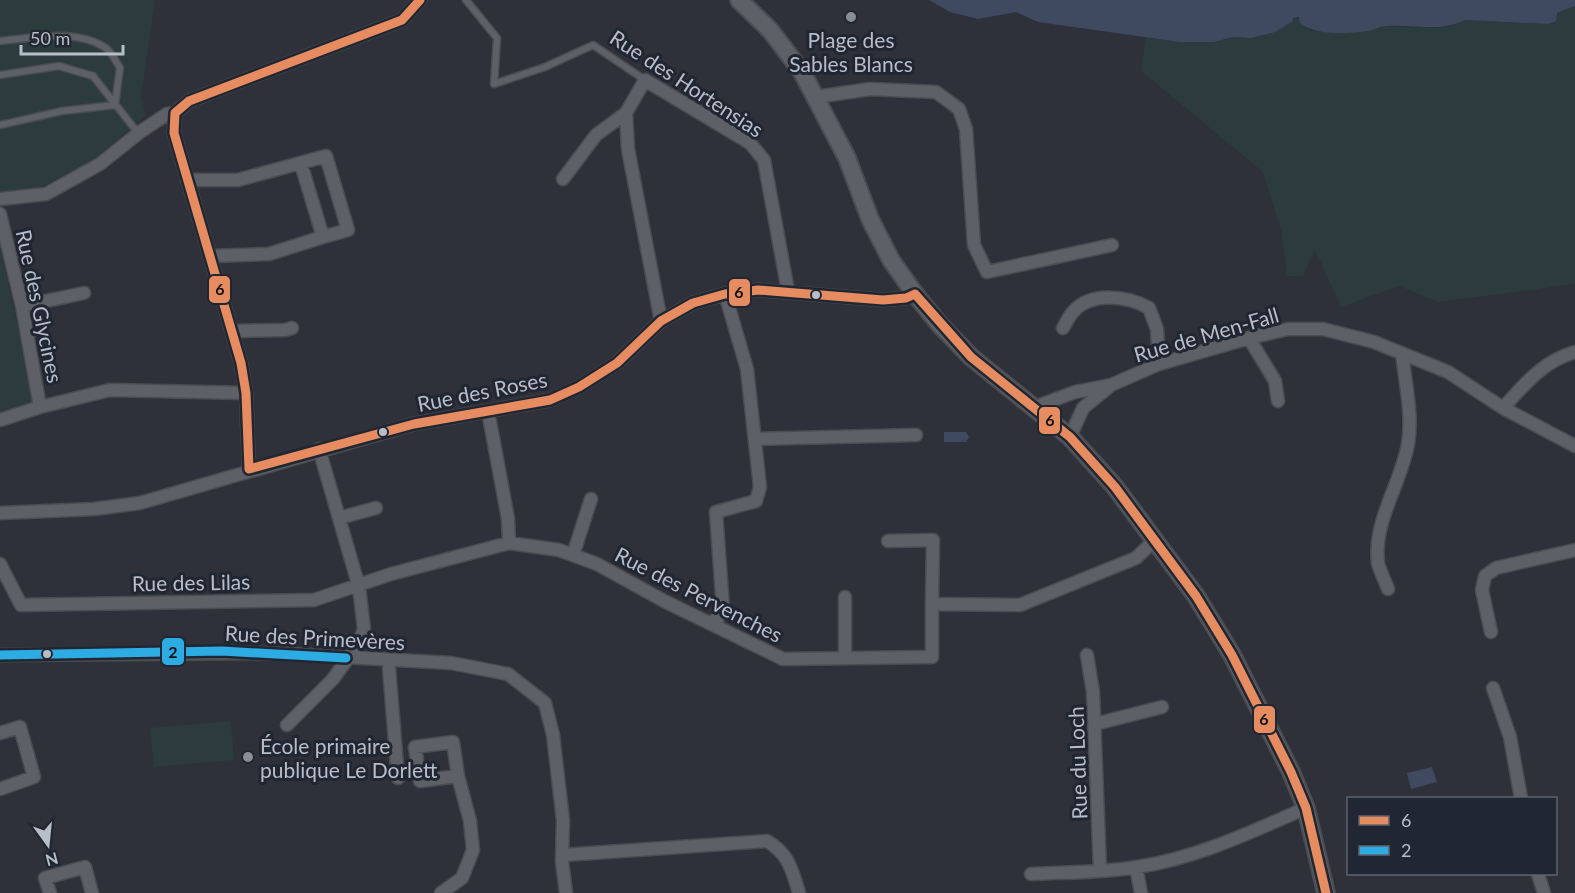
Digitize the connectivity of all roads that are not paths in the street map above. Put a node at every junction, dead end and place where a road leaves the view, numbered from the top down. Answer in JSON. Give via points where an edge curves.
{"nodes":[{"id":1,"x":420,"y":0,"type":"edge"},
{"id":2,"x":466,"y":0,"type":"edge"},
{"id":3,"x":739,"y":0,"type":"edge"},
{"id":4,"x":0,"y":41,"type":"edge"},
{"id":5,"x":0,"y":75,"type":"edge"},
{"id":6,"x":645,"y":80,"type":"junction"},
{"id":7,"x":816,"y":97,"type":"junction"},
{"id":8,"x":115,"y":105,"type":"junction"},
{"id":9,"x":175,"y":113,"type":"junction"},
{"id":10,"x":626,"y":113,"type":"junction"},
{"id":11,"x":0,"y":125,"type":"edge"},
{"id":12,"x":138,"y":134,"type":"junction"},
{"id":13,"x":301,"y":164,"type":"junction"},
{"id":14,"x":563,"y":179,"type":"dead end"},
{"id":15,"x":187,"y":180,"type":"junction"},
{"id":16,"x":0,"y":199,"type":"edge"},
{"id":17,"x":0,"y":214,"type":"edge"},
{"id":18,"x":323,"y":237,"type":"junction"},
{"id":19,"x":1112,"y":244,"type":"dead end"},
{"id":20,"x":210,"y":256,"type":"junction"},
{"id":21,"x":788,"y":291,"type":"junction"},
{"id":22,"x":84,"y":293,"type":"dead end"},
{"id":23,"x":725,"y":294,"type":"junction"},
{"id":24,"x":915,"y":294,"type":"junction"},
{"id":25,"x":22,"y":306,"type":"junction"},
{"id":26,"x":662,"y":321,"type":"junction"},
{"id":27,"x":292,"y":328,"type":"dead end"},
{"id":28,"x":1063,"y":328,"type":"dead end"},
{"id":29,"x":232,"y":331,"type":"junction"},
{"id":30,"x":1249,"y":338,"type":"junction"},
{"id":31,"x":1402,"y":352,"type":"junction"},
{"id":32,"x":1575,"y":352,"type":"edge"},
{"id":33,"x":1159,"y":364,"type":"junction"},
{"id":34,"x":1111,"y":385,"type":"junction"},
{"id":35,"x":246,"y":393,"type":"junction"},
{"id":36,"x":1278,"y":401,"type":"dead end"},
{"id":37,"x":40,"y":406,"type":"junction"},
{"id":38,"x":1035,"y":407,"type":"junction"},
{"id":39,"x":1503,"y":408,"type":"junction"},
{"id":40,"x":488,"y":411,"type":"junction"},
{"id":41,"x":0,"y":420,"type":"edge"},
{"id":42,"x":916,"y":435,"type":"dead end"},
{"id":43,"x":1070,"y":437,"type":"junction"},
{"id":44,"x":756,"y":440,"type":"junction"},
{"id":45,"x":1575,"y":446,"type":"edge"},
{"id":46,"x":319,"y":449,"type":"junction"},
{"id":47,"x":249,"y":470,"type":"junction"},
{"id":48,"x":591,"y":499,"type":"dead end"},
{"id":49,"x":376,"y":508,"type":"dead end"},
{"id":50,"x":0,"y":513,"type":"edge"},
{"id":51,"x":339,"y":518,"type":"junction"},
{"id":52,"x":1156,"y":539,"type":"junction"},
{"id":53,"x":888,"y":541,"type":"dead end"},
{"id":54,"x":509,"y":543,"type":"junction"},
{"id":55,"x":1575,"y":550,"type":"edge"},
{"id":56,"x":573,"y":555,"type":"junction"},
{"id":57,"x":0,"y":564,"type":"edge"},
{"id":58,"x":360,"y":586,"type":"junction"},
{"id":59,"x":1388,"y":589,"type":"dead end"},
{"id":60,"x":845,"y":597,"type":"dead end"},
{"id":61,"x":932,"y":604,"type":"junction"},
{"id":62,"x":710,"y":623,"type":"junction"},
{"id":63,"x":1491,"y":632,"type":"dead end"},
{"id":64,"x":1087,"y":655,"type":"dead end"},
{"id":65,"x":0,"y":656,"type":"edge"},
{"id":66,"x":346,"y":658,"type":"junction"},
{"id":67,"x":845,"y":658,"type":"junction"},
{"id":68,"x":389,"y":668,"type":"dead end"},
{"id":69,"x":1492,"y":688,"type":"dead end"},
{"id":70,"x":1162,"y":707,"type":"dead end"},
{"id":71,"x":1095,"y":724,"type":"junction"},
{"id":72,"x":286,"y":725,"type":"dead end"},
{"id":73,"x":0,"y":733,"type":"edge"},
{"id":74,"x":458,"y":776,"type":"dead end"},
{"id":75,"x":398,"y":778,"type":"dead end"},
{"id":76,"x":0,"y":789,"type":"edge"},
{"id":77,"x":1521,"y":797,"type":"edge"},
{"id":78,"x":1306,"y":808,"type":"junction"},
{"id":79,"x":563,"y":855,"type":"junction"},
{"id":80,"x":1136,"y":867,"type":"junction"},
{"id":81,"x":1100,"y":870,"type":"junction"},
{"id":82,"x":1031,"y":874,"type":"dead end"},
{"id":83,"x":1539,"y":875,"type":"edge"},
{"id":84,"x":50,"y":893,"type":"edge"},
{"id":85,"x":92,"y":893,"type":"edge"},
{"id":86,"x":441,"y":893,"type":"edge"},
{"id":87,"x":566,"y":893,"type":"edge"},
{"id":88,"x":799,"y":893,"type":"edge"},
{"id":89,"x":1141,"y":893,"type":"edge"},
{"id":90,"x":1326,"y":893,"type":"edge"},
{"id":91,"x":1544,"y":893,"type":"edge"}],
"edges":[{"from":1,"to":9,"type":"street","via":[[402,20],[189,101]]},
{"from":2,"to":6,"type":"lane","name":"Rue des Hortensias","via":[[497,38],[494,84],[545,68],[593,45]]},
{"from":3,"to":7,"type":"street","via":[[783,45]]},
{"from":4,"to":8,"type":"lane","via":[[43,36],[83,38],[108,49],[120,68]]},
{"from":5,"to":8,"type":"lane","via":[[58,66],[93,76]]},
{"from":6,"to":10,"type":"street"},
{"from":6,"to":21,"type":"street","name":"Rue des Hortensias","via":[[750,143],[764,160]]},
{"from":7,"to":19,"type":"street","via":[[870,89],[936,92],[959,109],[966,129],[974,245],[987,272]]},
{"from":7,"to":24,"type":"street","via":[[848,158],[870,219],[891,260]]},
{"from":8,"to":11,"type":"lane","via":[[62,111]]},
{"from":8,"to":12,"type":"lane"},
{"from":9,"to":12,"type":"street","via":[[167,114]]},
{"from":9,"to":15,"type":"street","via":[[174,133]]},
{"from":10,"to":14,"type":"street","via":[[596,135]]},
{"from":10,"to":26,"type":"street","via":[[628,149]]},
{"from":12,"to":16,"type":"street","via":[[100,164],[46,194]]},
{"from":13,"to":15,"type":"street","via":[[238,180]]},
{"from":13,"to":18,"type":"street"},
{"from":13,"to":18,"type":"street","via":[[326,156],[348,230]]},
{"from":15,"to":20,"type":"street"},
{"from":17,"to":25,"type":"street","name":"Rue des Glycines"},
{"from":18,"to":20,"type":"street","via":[[269,254]]},
{"from":20,"to":29,"type":"street"},
{"from":21,"to":23,"type":"street","name":"Rue des Roses"},
{"from":21,"to":24,"type":"street","name":"Rue des Roses","via":[[883,300]]},
{"from":22,"to":25,"type":"street"},
{"from":23,"to":26,"type":"street","name":"Rue des Roses","via":[[693,303]]},
{"from":23,"to":44,"type":"street","via":[[747,369]]},
{"from":24,"to":38,"type":"street","via":[[971,357]]},
{"from":25,"to":37,"type":"street","name":"Rue des Glycines"},
{"from":26,"to":40,"type":"street","name":"Rue des Roses","via":[[617,363],[579,387],[550,400]]},
{"from":27,"to":29,"type":"street"},
{"from":28,"to":33,"type":"street","via":[[1074,310],[1093,300],[1135,300],[1149,308],[1157,329]]},
{"from":29,"to":35,"type":"street"},
{"from":30,"to":31,"type":"street","name":"Rue de Men-Fall","via":[[1288,329],[1323,329]]},
{"from":30,"to":33,"type":"street","name":"Rue de Men-Fall"},
{"from":30,"to":36,"type":"street","via":[[1275,381]]},
{"from":31,"to":39,"type":"street","name":"Rue de Men-Fall","via":[[1448,372]]},
{"from":31,"to":59,"type":"street","via":[[1408,442],[1379,537],[1378,564]]},
{"from":32,"to":39,"type":"street","via":[[1558,356],[1535,373]]},
{"from":33,"to":34,"type":"street","name":"Rue de Men-Fall"},
{"from":34,"to":38,"type":"street","name":"Rue de Men-Fall","via":[[1074,392]]},
{"from":34,"to":43,"type":"street","name":"Rue de Men-Fall","via":[[1083,408]]},
{"from":35,"to":37,"type":"street","via":[[110,390]]},
{"from":35,"to":47,"type":"street"},
{"from":37,"to":41,"type":"street"},
{"from":38,"to":43,"type":"street"},
{"from":39,"to":45,"type":"street","name":"Rue de Men-Fall"},
{"from":40,"to":46,"type":"street","name":"Rue des Roses","via":[[414,424]]},
{"from":40,"to":54,"type":"street"},
{"from":42,"to":44,"type":"street"},
{"from":43,"to":52,"type":"street"},
{"from":44,"to":62,"type":"street","via":[[760,487],[756,501],[716,512],[723,609]]},
{"from":46,"to":47,"type":"street","name":"Rue des Roses"},
{"from":46,"to":51,"type":"street"},
{"from":47,"to":50,"type":"street","name":"Rue des Roses","via":[[140,503]]},
{"from":48,"to":56,"type":"street"},
{"from":49,"to":51,"type":"street"},
{"from":51,"to":58,"type":"street"},
{"from":52,"to":61,"type":"street","via":[[1136,558],[1020,605]]},
{"from":52,"to":78,"type":"street","via":[[1232,655]]},
{"from":53,"to":61,"type":"street","name":"Rue des Pervenches","via":[[933,540]]},
{"from":54,"to":56,"type":"street","name":"Rue des Pervenches"},
{"from":54,"to":58,"type":"street","name":"Rue des Lilas"},
{"from":55,"to":63,"type":"street","via":[[1496,568],[1485,576],[1482,590]]},
{"from":56,"to":62,"type":"street","name":"Rue des Pervenches","via":[[624,576]]},
{"from":57,"to":58,"type":"street","name":"Rue des Lilas","via":[[21,605],[314,600]]},
{"from":58,"to":66,"type":"street","via":[[363,629],[360,643]]},
{"from":60,"to":67,"type":"street"},
{"from":61,"to":67,"type":"street","name":"Rue des Pervenches","via":[[932,657]]},
{"from":62,"to":67,"type":"street","name":"Rue des Pervenches","via":[[783,659]]},
{"from":64,"to":71,"type":"street","name":"Rue du Loch"},
{"from":65,"to":66,"type":"street","name":"Rue des Primevères","via":[[222,651]]},
{"from":66,"to":72,"type":"street","via":[[333,679]]},
{"from":66,"to":79,"type":"street","name":"Rue des Primevères","via":[[451,663],[508,674],[545,703],[553,735]]},
{"from":68,"to":75,"type":"street"},
{"from":69,"to":77,"type":"street","via":[[1510,737]]},
{"from":70,"to":71,"type":"street"},
{"from":71,"to":81,"type":"street","name":"Rue du Loch"},
{"from":73,"to":76,"type":"street","via":[[20,727],[34,777]]},
{"from":74,"to":86,"type":"street","via":[[473,850],[462,878]]},
{"from":78,"to":80,"type":"street","via":[[1229,842]]},
{"from":78,"to":90,"type":"street"},
{"from":79,"to":87,"type":"street"},
{"from":79,"to":88,"type":"street","via":[[767,841],[789,860]]},
{"from":80,"to":81,"type":"street"},
{"from":80,"to":89,"type":"street"},
{"from":81,"to":82,"type":"street"},
{"from":83,"to":91,"type":"street"},
{"from":84,"to":85,"type":"street","via":[[45,878],[85,867]]}]}
